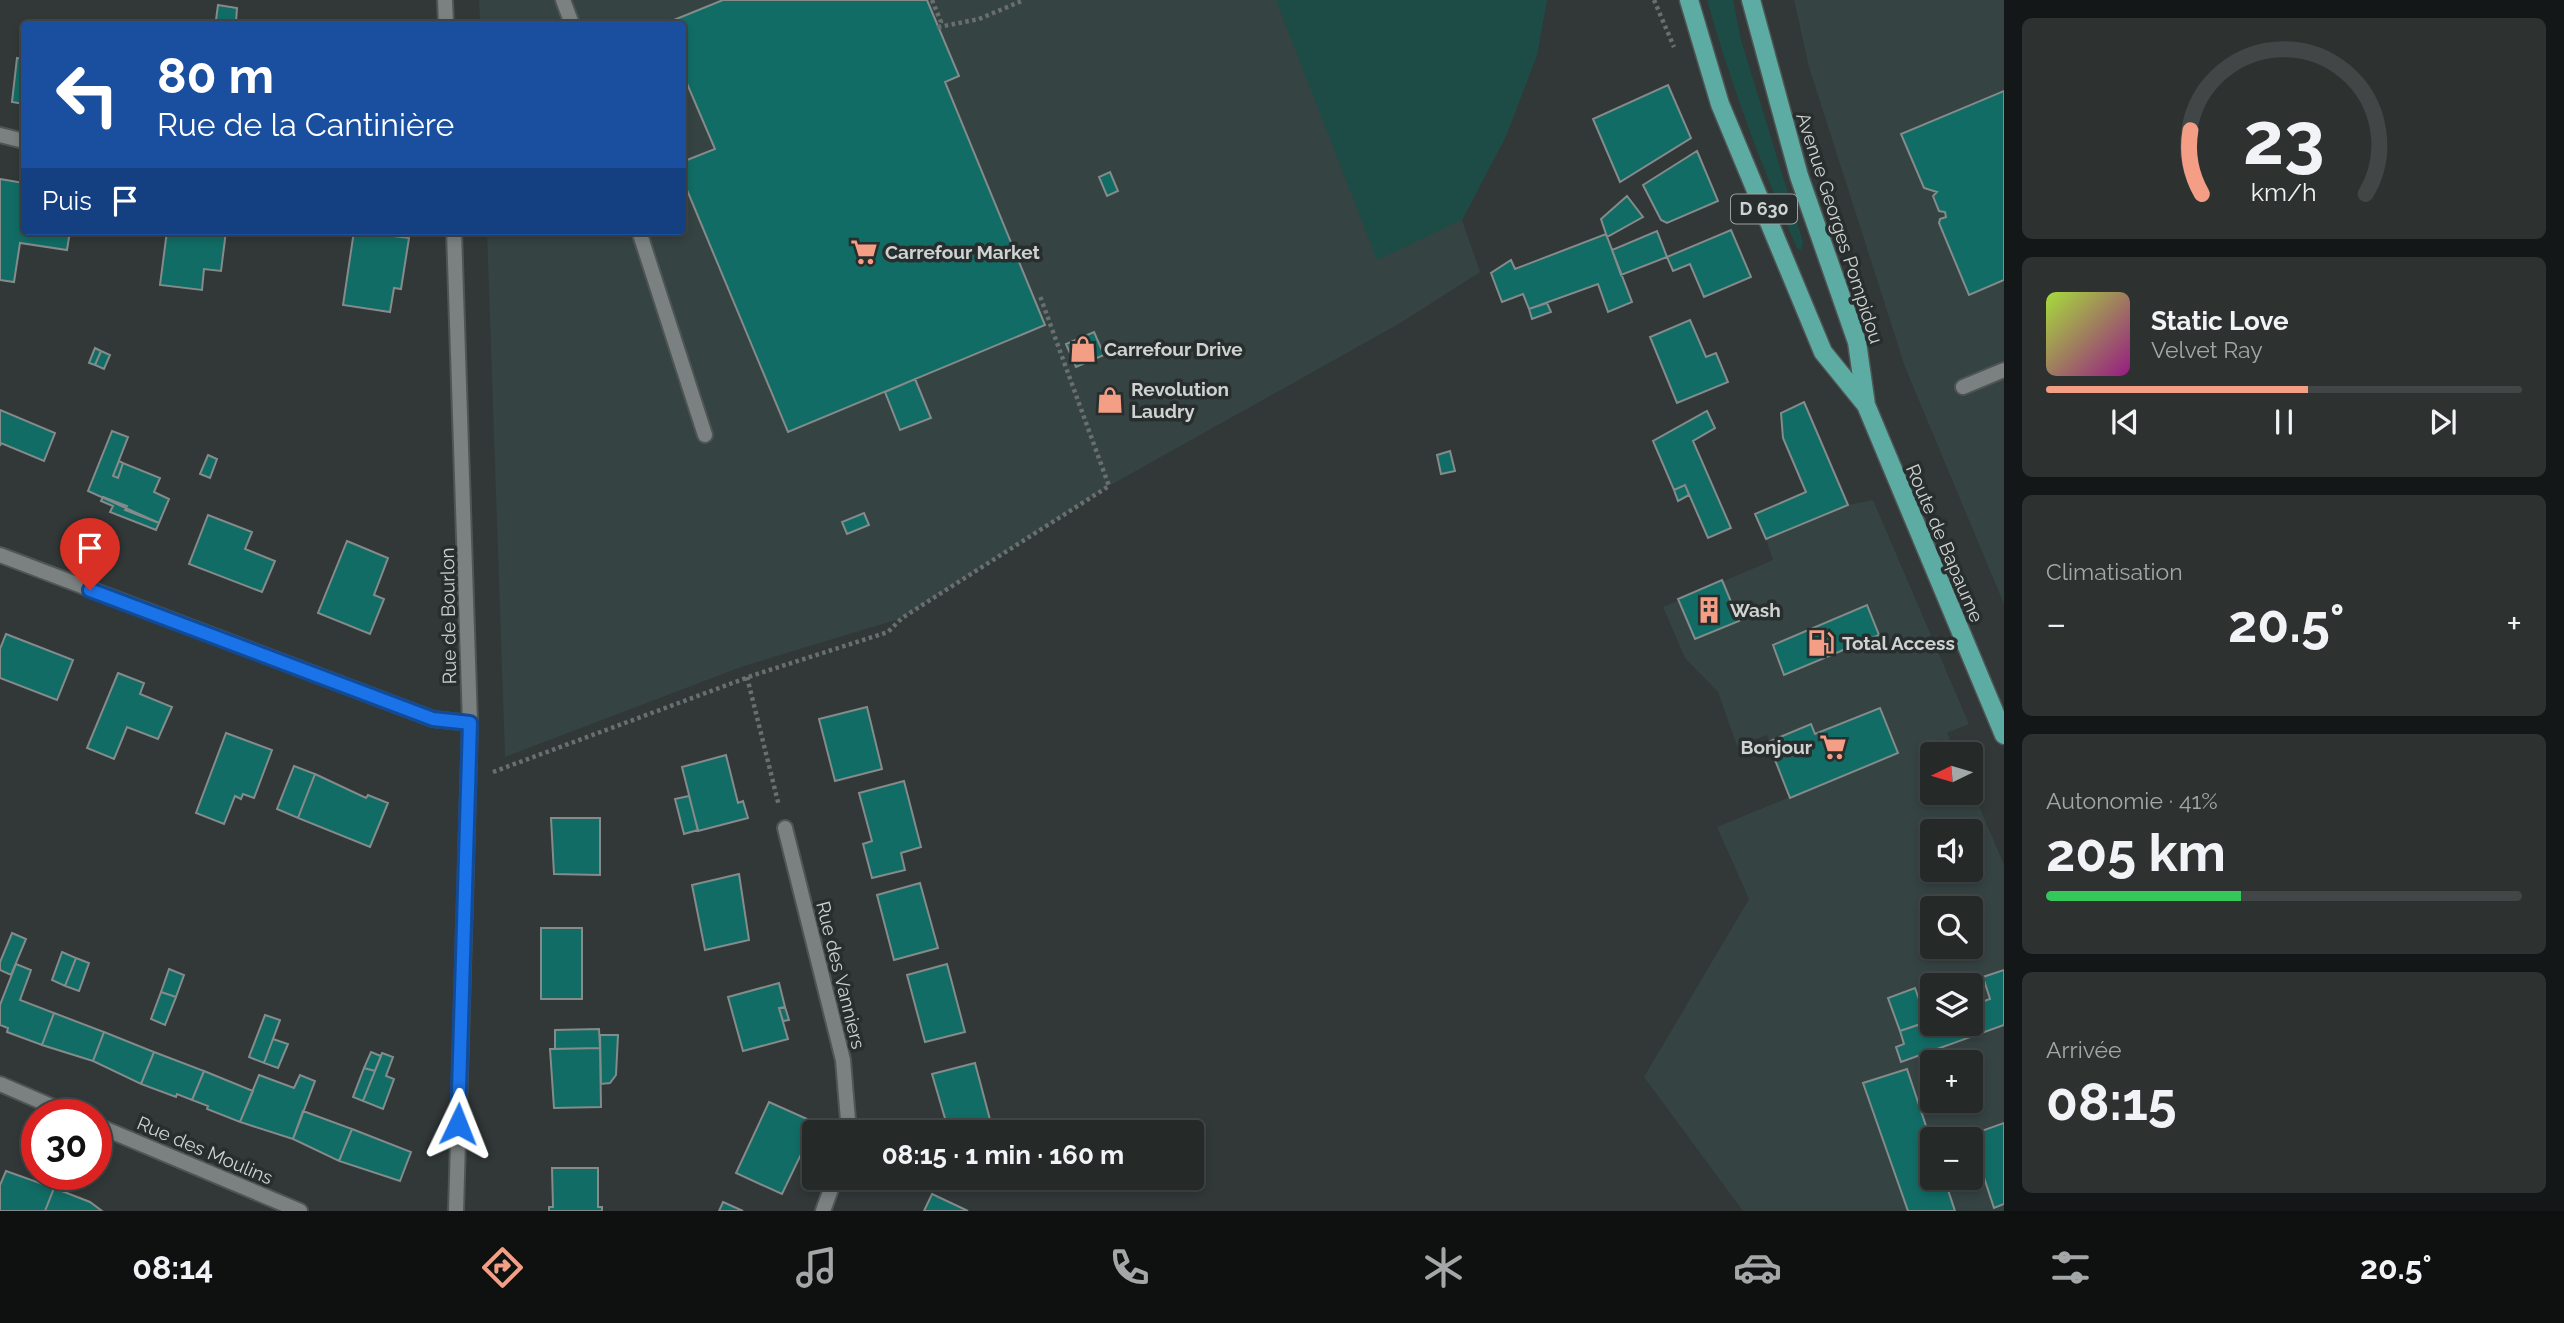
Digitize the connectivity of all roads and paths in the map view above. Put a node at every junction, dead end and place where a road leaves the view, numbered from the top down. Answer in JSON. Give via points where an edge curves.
{"nodes":[{"id":1,"x":445,"y":0,"type":"edge"},
{"id":2,"x":563,"y":0,"type":"edge"},
{"id":3,"x":932,"y":0,"type":"edge"},
{"id":4,"x":1024,"y":0,"type":"edge"},
{"id":5,"x":1654,"y":0,"type":"edge"},
{"id":6,"x":1689,"y":0,"type":"edge"},
{"id":7,"x":1751,"y":0,"type":"edge"},
{"id":8,"x":446,"y":21,"type":"edge"},
{"id":9,"x":571,"y":21,"type":"edge"},
{"id":10,"x":1670,"y":41,"type":"dead end"},
{"id":11,"x":0,"y":135,"type":"edge"},
{"id":12,"x":21,"y":140,"type":"edge"},
{"id":13,"x":454,"y":235,"type":"edge"},
{"id":14,"x":640,"y":235,"type":"edge"},
{"id":15,"x":1040,"y":296,"type":"dead end"},
{"id":16,"x":2004,"y":370,"type":"edge"},
{"id":17,"x":1963,"y":387,"type":"dead end"},
{"id":18,"x":1866,"y":405,"type":"junction"},
{"id":19,"x":705,"y":435,"type":"dead end"},
{"id":20,"x":0,"y":555,"type":"edge"},
{"id":21,"x":747,"y":677,"type":"junction"},
{"id":22,"x":470,"y":723,"type":"junction"},
{"id":23,"x":2004,"y":735,"type":"edge"},
{"id":24,"x":470,"y":781,"type":"junction"},
{"id":25,"x":785,"y":828,"type":"joint"},
{"id":26,"x":0,"y":1084,"type":"edge"},
{"id":27,"x":35,"y":1099,"type":"edge"},
{"id":28,"x":848,"y":1120,"type":"edge"},
{"id":29,"x":112,"y":1132,"type":"edge"},
{"id":30,"x":831,"y":1190,"type":"edge"},
{"id":31,"x":300,"y":1211,"type":"edge"},
{"id":32,"x":456,"y":1211,"type":"edge"},
{"id":33,"x":823,"y":1211,"type":"edge"}],
"edges":[{"from":1,"to":8,"type":"street"},
{"from":2,"to":9,"type":"street"},
{"from":3,"to":4,"type":"path","via":[[939,27],[979,19]]},
{"from":5,"to":10,"type":"path"},
{"from":6,"to":18,"type":"main road","number":"D 630","via":[[1720,104],[1823,352]]},
{"from":7,"to":18,"type":"main road","name":"Avenue Georges Pompidou","number":"D 630","via":[[1799,176],[1857,342]]},
{"from":11,"to":12,"type":"street"},
{"from":13,"to":22,"type":"street","name":"Rue de Bourlon"},
{"from":14,"to":19,"type":"street"},
{"from":15,"to":21,"type":"path","via":[[1109,486],[902,618],[888,632]]},
{"from":16,"to":17,"type":"street"},
{"from":18,"to":23,"type":"main road","name":"Route de Bapaume","number":"D 630"},
{"from":20,"to":22,"type":"street","via":[[433,719]]},
{"from":21,"to":24,"type":"path"},
{"from":21,"to":25,"type":"path"},
{"from":22,"to":24,"type":"street","name":"Rue de Bourlon"},
{"from":24,"to":32,"type":"street","name":"Rue de Bourlon"},
{"from":25,"to":28,"type":"street","name":"Rue des Vanniers","via":[[843,1060]]},
{"from":26,"to":27,"type":"street"},
{"from":29,"to":31,"type":"street","name":"Rue des Moulins"},
{"from":30,"to":33,"type":"street"}]}
